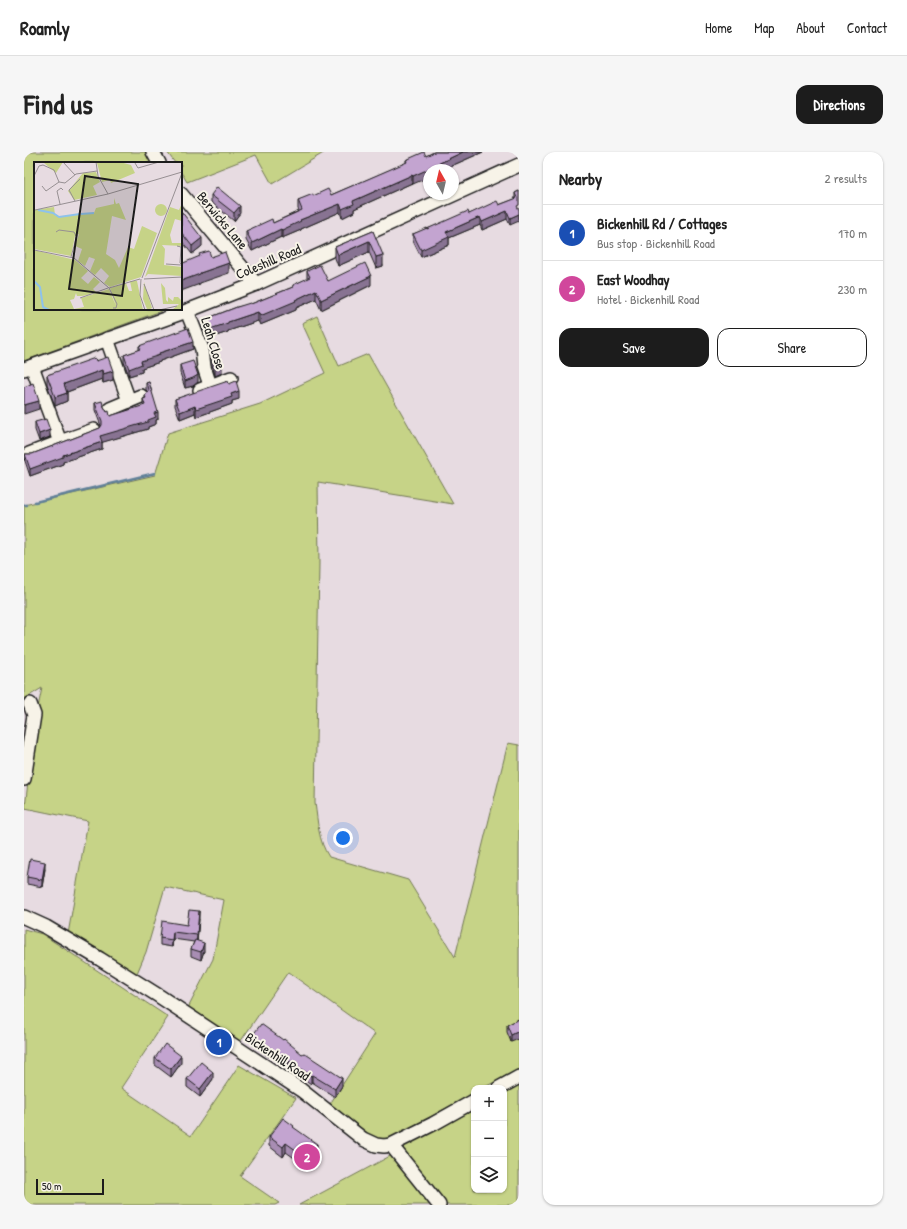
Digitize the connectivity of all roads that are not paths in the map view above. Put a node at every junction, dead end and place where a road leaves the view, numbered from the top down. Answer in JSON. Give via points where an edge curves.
{"nodes":[{"id":1,"x":153,"y":152,"type":"edge"},
{"id":2,"x":159,"y":162,"type":"edge"},
{"id":3,"x":519,"y":166,"type":"edge"},
{"id":4,"x":182,"y":195,"type":"edge"},
{"id":5,"x":256,"y":284,"type":"junction"},
{"id":6,"x":188,"y":311,"type":"junction"},
{"id":7,"x":107,"y":339,"type":"junction"},
{"id":8,"x":28,"y":367,"type":"edge"},
{"id":9,"x":231,"y":378,"type":"dead end"},
{"id":10,"x":141,"y":396,"type":"dead end"},
{"id":11,"x":129,"y":401,"type":"junction"},
{"id":12,"x":110,"y":409,"type":"dead end"},
{"id":13,"x":94,"y":430,"type":"edge"},
{"id":14,"x":60,"y":442,"type":"junction"},
{"id":15,"x":29,"y":454,"type":"edge"},
{"id":16,"x":30,"y":704,"type":"edge"},
{"id":17,"x":24,"y":779,"type":"edge"},
{"id":18,"x":24,"y":917,"type":"edge"},
{"id":19,"x":519,"y":1077,"type":"edge"},
{"id":20,"x":504,"y":1085,"type":"edge"},
{"id":21,"x":471,"y":1103,"type":"edge"},
{"id":22,"x":391,"y":1145,"type":"junction"},
{"id":23,"x":439,"y":1205,"type":"edge"}],
"edges":[{"from":1,"to":2,"type":"street"},
{"from":3,"to":5,"type":"street","name":"Coleshill Road"},
{"from":4,"to":5,"type":"street","name":"Berwicks Lane"},
{"from":5,"to":6,"type":"street","name":"Coleshill Road"},
{"from":6,"to":7,"type":"street","name":"Coleshill Road"},
{"from":6,"to":9,"type":"street","name":"Leah Close","via":[[202,350],[205,387]]},
{"from":7,"to":8,"type":"street","name":"Coleshill Road"},
{"from":7,"to":11,"type":"street"},
{"from":8,"to":14,"type":"street"},
{"from":10,"to":11,"type":"street"},
{"from":11,"to":12,"type":"street"},
{"from":13,"to":14,"type":"street"},
{"from":14,"to":15,"type":"street"},
{"from":16,"to":17,"type":"street","via":[[34,714]]},
{"from":18,"to":22,"type":"street","name":"Bickenhill Road","via":[[46,927],[166,1000],[301,1090],[363,1139],[376,1145]]},
{"from":19,"to":20,"type":"street"},
{"from":21,"to":22,"type":"street"},
{"from":22,"to":23,"type":"street"}]}
